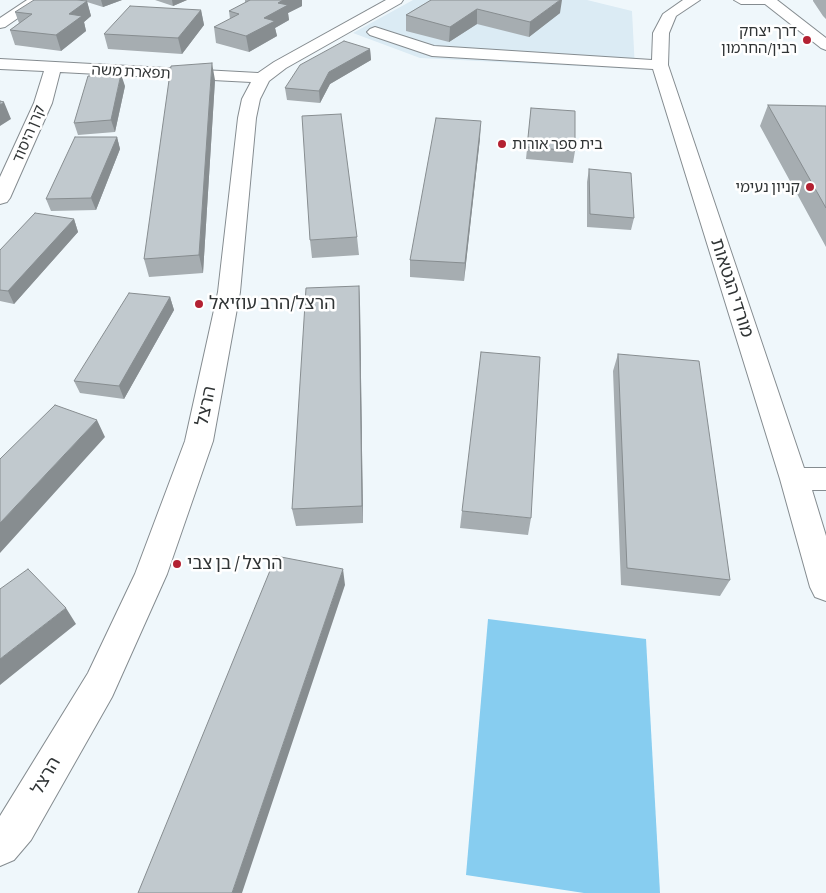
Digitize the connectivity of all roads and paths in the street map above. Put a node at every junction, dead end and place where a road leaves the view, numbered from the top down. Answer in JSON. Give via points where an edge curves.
{"nodes":[{"id":1,"x":38,"y":0,"type":"edge"},
{"id":2,"x":396,"y":0,"type":"edge"},
{"id":3,"x":693,"y":0,"type":"edge"},
{"id":4,"x":742,"y":0,"type":"edge"},
{"id":5,"x":769,"y":0,"type":"edge"},
{"id":6,"x":0,"y":24,"type":"edge"},
{"id":7,"x":375,"y":32,"type":"dead end"},
{"id":8,"x":826,"y":45,"type":"edge"},
{"id":9,"x":0,"y":64,"type":"edge"},
{"id":10,"x":660,"y":65,"type":"junction"},
{"id":11,"x":53,"y":68,"type":"junction"},
{"id":12,"x":262,"y":78,"type":"junction"},
{"id":13,"x":0,"y":198,"type":"edge"},
{"id":14,"x":794,"y":479,"type":"junction"},
{"id":15,"x":826,"y":480,"type":"edge"},
{"id":16,"x":826,"y":587,"type":"edge"},
{"id":17,"x":0,"y":846,"type":"edge"}],
"edges":[{"from":1,"to":6,"type":"street"},
{"from":2,"to":12,"type":"street","name":"הרצל"},
{"from":3,"to":10,"type":"street","name":"מורדי הגטאות","via":[[670,14],[661,33]]},
{"from":4,"to":5,"type":"street"},
{"from":5,"to":8,"type":"street"},
{"from":7,"to":10,"type":"street","via":[[432,51]]},
{"from":9,"to":11,"type":"street","name":"תפארת משה"},
{"from":10,"to":14,"type":"street","name":"מורדי הגטאות"},
{"from":11,"to":12,"type":"street","name":"תפארת משה"},
{"from":11,"to":13,"type":"street","name":"קרן היסוד","via":[[43,103]]},
{"from":12,"to":17,"type":"street","name":"הרצל","via":[[251,99],[247,118],[229,292],[198,441],[151,574],[100,685],[17,826]]},
{"from":14,"to":15,"type":"street"},
{"from":14,"to":16,"type":"street","name":"מורדי הגטאות"}]}
